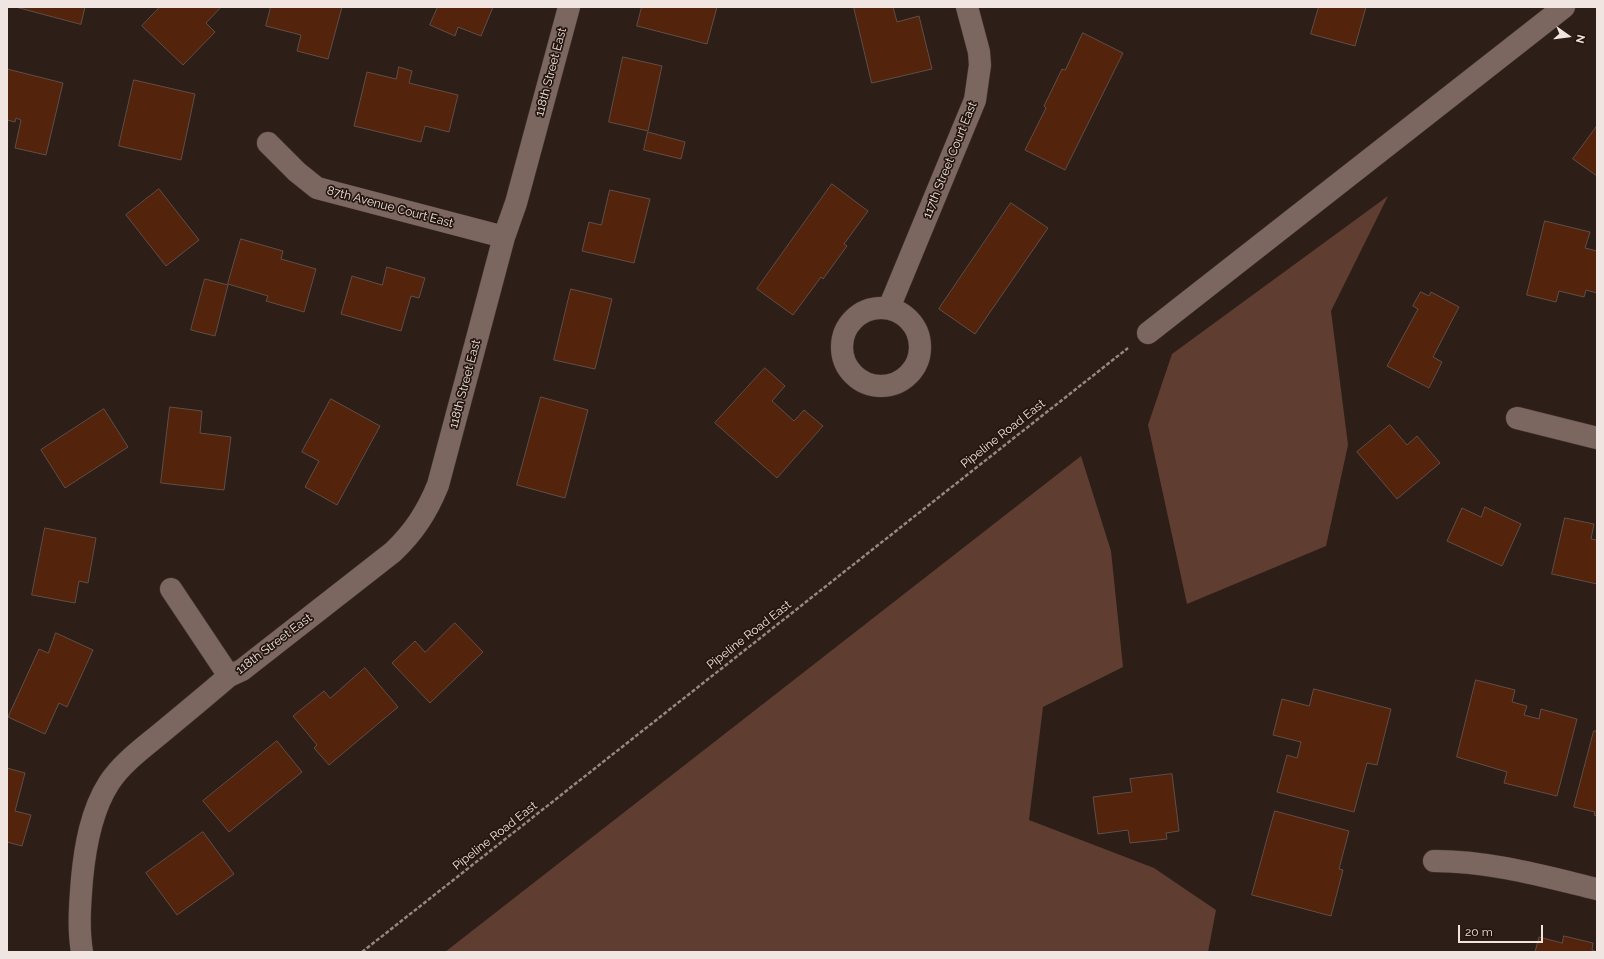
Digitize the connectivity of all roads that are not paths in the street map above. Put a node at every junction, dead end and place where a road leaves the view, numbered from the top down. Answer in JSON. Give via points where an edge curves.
{"nodes":[{"id":1,"x":569,"y":7,"type":"edge"},
{"id":2,"x":967,"y":7,"type":"edge"},
{"id":3,"x":1564,"y":7,"type":"edge"},
{"id":4,"x":268,"y":143,"type":"dead end"},
{"id":5,"x":504,"y":237,"type":"junction"},
{"id":6,"x":889,"y":308,"type":"dead end"},
{"id":7,"x":1148,"y":333,"type":"road end"},
{"id":8,"x":1517,"y":418,"type":"dead end"},
{"id":9,"x":1597,"y":438,"type":"edge"},
{"id":10,"x":171,"y":589,"type":"dead end"},
{"id":11,"x":229,"y":676,"type":"junction"},
{"id":12,"x":1434,"y":861,"type":"dead end"},
{"id":13,"x":1597,"y":889,"type":"edge"},
{"id":14,"x":82,"y":952,"type":"edge"}],
"edges":[{"from":1,"to":5,"type":"street","name":"118th Street East","via":[[516,203]]},
{"from":2,"to":6,"type":"street","name":"117th Street Court East","via":[[979,52],[980,65],[975,100]]},
{"from":3,"to":7,"type":"street"},
{"from":4,"to":5,"type":"street","name":"87th Avenue Court East","via":[[317,188]]},
{"from":5,"to":11,"type":"street","name":"118th Street East","via":[[438,485],[420,522],[393,552],[242,670]]},
{"from":8,"to":9,"type":"street"},
{"from":10,"to":11,"type":"street","name":"118th Street East"},
{"from":11,"to":14,"type":"street","name":"118th Street East","via":[[122,766],[105,790],[92,823],[83,865],[79,935]]},
{"from":12,"to":13,"type":"street","via":[[1506,867]]}]}
